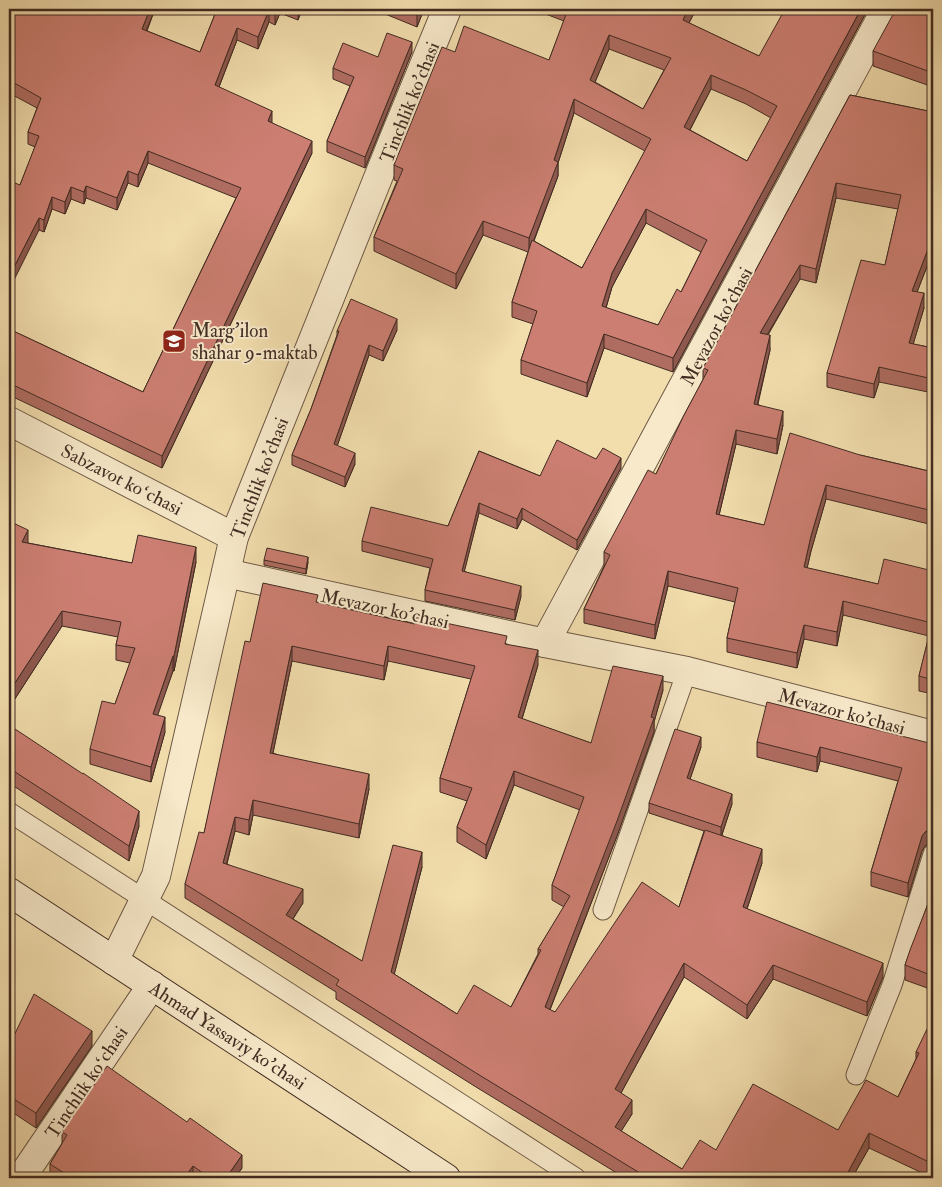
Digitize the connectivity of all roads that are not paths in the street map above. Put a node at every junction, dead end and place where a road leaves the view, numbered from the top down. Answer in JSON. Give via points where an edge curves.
{"nodes":[{"id":1,"x":447,"y":9,"type":"edge"},
{"id":2,"x":886,"y":9,"type":"edge"},
{"id":3,"x":9,"y":421,"type":"edge"},
{"id":4,"x":234,"y":537,"type":"junction"},
{"id":5,"x":226,"y":574,"type":"junction"},
{"id":6,"x":545,"y":643,"type":"junction"},
{"id":7,"x":687,"y":671,"type":"junction"},
{"id":8,"x":933,"y":735,"type":"edge"},
{"id":9,"x":9,"y":812,"type":"edge"},
{"id":10,"x":933,"y":854,"type":"edge"},
{"id":11,"x":9,"y":892,"type":"edge"},
{"id":12,"x":144,"y":900,"type":"junction"},
{"id":13,"x":603,"y":910,"type":"dead end"},
{"id":14,"x":114,"y":961,"type":"junction"},
{"id":15,"x":152,"y":985,"type":"junction"},
{"id":16,"x":856,"y":1075,"type":"dead end"},
{"id":17,"x":21,"y":1178,"type":"edge"},
{"id":18,"x":446,"y":1178,"type":"edge"},
{"id":19,"x":576,"y":1178,"type":"edge"}],
"edges":[{"from":1,"to":4,"type":"street","name":"Tinchlik ko'chasi"},
{"from":2,"to":6,"type":"street","name":"Mevazor ko'chasi"},
{"from":3,"to":4,"type":"street","name":"Sabzavot koʻchasi"},
{"from":4,"to":5,"type":"street","name":"Tinchlik ko'chasi"},
{"from":5,"to":6,"type":"street","name":"Mevazor ko'chasi"},
{"from":5,"to":12,"type":"street","name":"Tinchlik ko'chasi","via":[[156,876]]},
{"from":6,"to":7,"type":"street","name":"Mevazor ko'chasi"},
{"from":7,"to":8,"type":"street","name":"Mevazor ko'chasi"},
{"from":7,"to":13,"type":"lane"},
{"from":9,"to":12,"type":"lane"},
{"from":10,"to":16,"type":"lane","via":[[892,985]]},
{"from":11,"to":14,"type":"street","name":"Ahmad Yassaviy ko'chasi"},
{"from":12,"to":14,"type":"street","name":"Tinchlik ko'chasi"},
{"from":12,"to":19,"type":"lane"},
{"from":14,"to":15,"type":"street","name":"Ahmad Yassaviy ko'chasi"},
{"from":15,"to":17,"type":"street","name":"Tinchlik koʻchasi"},
{"from":15,"to":18,"type":"street","name":"Ahmad Yassaviy ko'chasi"}]}
